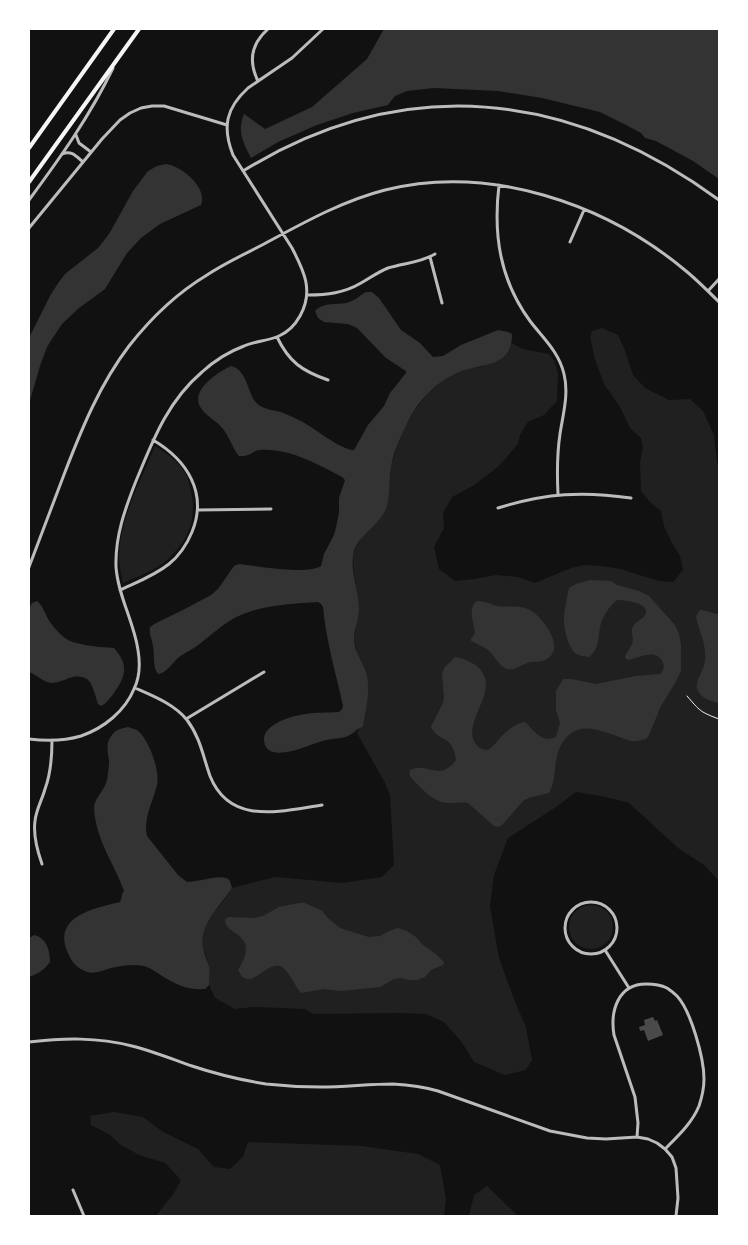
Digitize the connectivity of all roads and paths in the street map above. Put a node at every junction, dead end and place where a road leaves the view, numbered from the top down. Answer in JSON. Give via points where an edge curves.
{"nodes":[{"id":1,"x":114,"y":29,"type":"edge"},
{"id":2,"x":140,"y":29,"type":"edge"},
{"id":3,"x":268,"y":29,"type":"edge"},
{"id":4,"x":323,"y":29,"type":"edge"},
{"id":5,"x":115,"y":64,"type":"junction"},
{"id":6,"x":258,"y":81,"type":"junction"},
{"id":7,"x":227,"y":125,"type":"junction"},
{"id":8,"x":76,"y":135,"type":"junction"},
{"id":9,"x":29,"y":148,"type":"edge"},
{"id":10,"x":91,"y":152,"type":"junction"},
{"id":11,"x":62,"y":154,"type":"junction"},
{"id":12,"x":83,"y":162,"type":"junction"},
{"id":13,"x":243,"y":171,"type":"junction"},
{"id":14,"x":29,"y":182,"type":"edge"},
{"id":15,"x":499,"y":185,"type":"junction"},
{"id":16,"x":29,"y":200,"type":"edge"},
{"id":17,"x":719,"y":200,"type":"edge"},
{"id":18,"x":584,"y":210,"type":"junction"},
{"id":19,"x":29,"y":228,"type":"edge"},
{"id":20,"x":282,"y":234,"type":"junction"},
{"id":21,"x":570,"y":242,"type":"dead end"},
{"id":22,"x":435,"y":254,"type":"dead end"},
{"id":23,"x":430,"y":257,"type":"junction"},
{"id":24,"x":719,"y":279,"type":"edge"},
{"id":25,"x":708,"y":291,"type":"junction"},
{"id":26,"x":308,"y":295,"type":"junction"},
{"id":27,"x":719,"y":302,"type":"edge"},
{"id":28,"x":442,"y":303,"type":"dead end"},
{"id":29,"x":277,"y":337,"type":"junction"},
{"id":30,"x":328,"y":380,"type":"dead end"},
{"id":31,"x":153,"y":440,"type":"junction"},
{"id":32,"x":558,"y":494,"type":"junction"},
{"id":33,"x":632,"y":498,"type":"dead end"},
{"id":34,"x":498,"y":508,"type":"dead end"},
{"id":35,"x":271,"y":509,"type":"dead end"},
{"id":36,"x":198,"y":510,"type":"junction"},
{"id":37,"x":29,"y":567,"type":"edge"},
{"id":38,"x":120,"y":590,"type":"junction"},
{"id":39,"x":264,"y":672,"type":"dead end"},
{"id":40,"x":135,"y":688,"type":"junction"},
{"id":41,"x":687,"y":696,"type":"dead end"},
{"id":42,"x":186,"y":719,"type":"junction"},
{"id":43,"x":719,"y":719,"type":"edge"},
{"id":44,"x":29,"y":739,"type":"edge"},
{"id":45,"x":52,"y":740,"type":"junction"},
{"id":46,"x":322,"y":805,"type":"dead end"},
{"id":47,"x":42,"y":864,"type":"dead end"},
{"id":48,"x":605,"y":950,"type":"junction"},
{"id":49,"x":629,"y":988,"type":"junction"},
{"id":50,"x":29,"y":1042,"type":"edge"},
{"id":51,"x":638,"y":1137,"type":"junction"},
{"id":52,"x":665,"y":1149,"type":"junction"},
{"id":53,"x":73,"y":1190,"type":"dead end"},
{"id":54,"x":84,"y":1216,"type":"edge"},
{"id":55,"x":676,"y":1216,"type":"edge"}],
"edges":[{"from":1,"to":9,"type":"main road"},
{"from":2,"to":5,"type":"main road"},
{"from":3,"to":6,"type":"street","via":[[253,51],[252,61]]},
{"from":4,"to":6,"type":"street","via":[[292,58]]},
{"from":5,"to":8,"type":"street"},
{"from":5,"to":14,"type":"main road"},
{"from":6,"to":7,"type":"street","via":[[236,100]]},
{"from":7,"to":10,"type":"street","via":[[164,106],[140,108],[120,120]]},
{"from":7,"to":13,"type":"street","via":[[230,147]]},
{"from":8,"to":10,"type":"street","via":[[79,142]]},
{"from":8,"to":11,"type":"street"},
{"from":10,"to":12,"type":"street"},
{"from":11,"to":12,"type":"street","via":[[72,153]]},
{"from":11,"to":16,"type":"street"},
{"from":12,"to":19,"type":"street"},
{"from":13,"to":17,"type":"street","via":[[278,150],[353,121],[434,106],[477,106],[541,114],[598,133],[670,167]]},
{"from":13,"to":20,"type":"street"},
{"from":15,"to":18,"type":"street","via":[[535,193]]},
{"from":15,"to":20,"type":"street","via":[[442,182],[386,190],[332,208]]},
{"from":15,"to":32,"type":"street","via":[[497,231],[502,264],[508,282],[525,314],[556,354],[564,374],[566,394],[558,449]]},
{"from":18,"to":21,"type":"street"},
{"from":18,"to":25,"type":"street","via":[[637,236],[686,271]]},
{"from":20,"to":26,"type":"street","via":[[300,263]]},
{"from":20,"to":37,"type":"street","via":[[189,287],[157,314],[130,345],[115,366],[88,416]]},
{"from":22,"to":23,"type":"street"},
{"from":23,"to":26,"type":"street","via":[[379,272],[349,290]]},
{"from":23,"to":28,"type":"street"},
{"from":24,"to":25,"type":"street"},
{"from":25,"to":27,"type":"street"},
{"from":26,"to":29,"type":"street","via":[[298,320],[289,330]]},
{"from":29,"to":30,"type":"street","via":[[295,363],[313,375]]},
{"from":29,"to":31,"type":"street","via":[[244,346],[214,362],[173,404]]},
{"from":31,"to":36,"type":"street","via":[[176,457],[186,469],[197,496]]},
{"from":31,"to":38,"type":"street","via":[[125,508],[117,537],[116,569]]},
{"from":32,"to":33,"type":"street","via":[[601,494]]},
{"from":32,"to":34,"type":"street"},
{"from":35,"to":36,"type":"street"},
{"from":36,"to":38,"type":"street","via":[[189,539],[170,563],[158,572]]},
{"from":38,"to":40,"type":"street","via":[[138,648],[139,662]]},
{"from":39,"to":42,"type":"street"},
{"from":40,"to":42,"type":"street","via":[[168,705]]},
{"from":40,"to":45,"type":"street","via":[[118,713],[95,730],[81,736]]},
{"from":41,"to":43,"type":"path","via":[[699,710]]},
{"from":42,"to":46,"type":"street","via":[[201,745],[213,782],[230,802],[248,810],[268,813]]},
{"from":44,"to":45,"type":"street"},
{"from":45,"to":47,"type":"street","via":[[51,766],[35,821],[35,839]]},
{"from":48,"to":48,"type":"street","via":[[616,937],[616,920],[612,912],[598,902],[581,903],[568,914],[565,922],[568,939],[573,946],[588,954]]},
{"from":48,"to":49,"type":"street"},
{"from":49,"to":51,"type":"street","via":[[616,1004],[612,1025],[636,1097]]},
{"from":49,"to":52,"type":"street","via":[[641,984],[654,984],[676,995],[690,1019],[702,1063],[704,1078],[699,1106],[692,1119]]},
{"from":50,"to":51,"type":"street","via":[[85,1039],[117,1042],[209,1071],[264,1083],[301,1087],[394,1084],[424,1088],[550,1131],[587,1138]]},
{"from":51,"to":52,"type":"street","via":[[648,1138]]},
{"from":52,"to":55,"type":"street","via":[[672,1157],[676,1168]]},
{"from":53,"to":54,"type":"street"}]}
